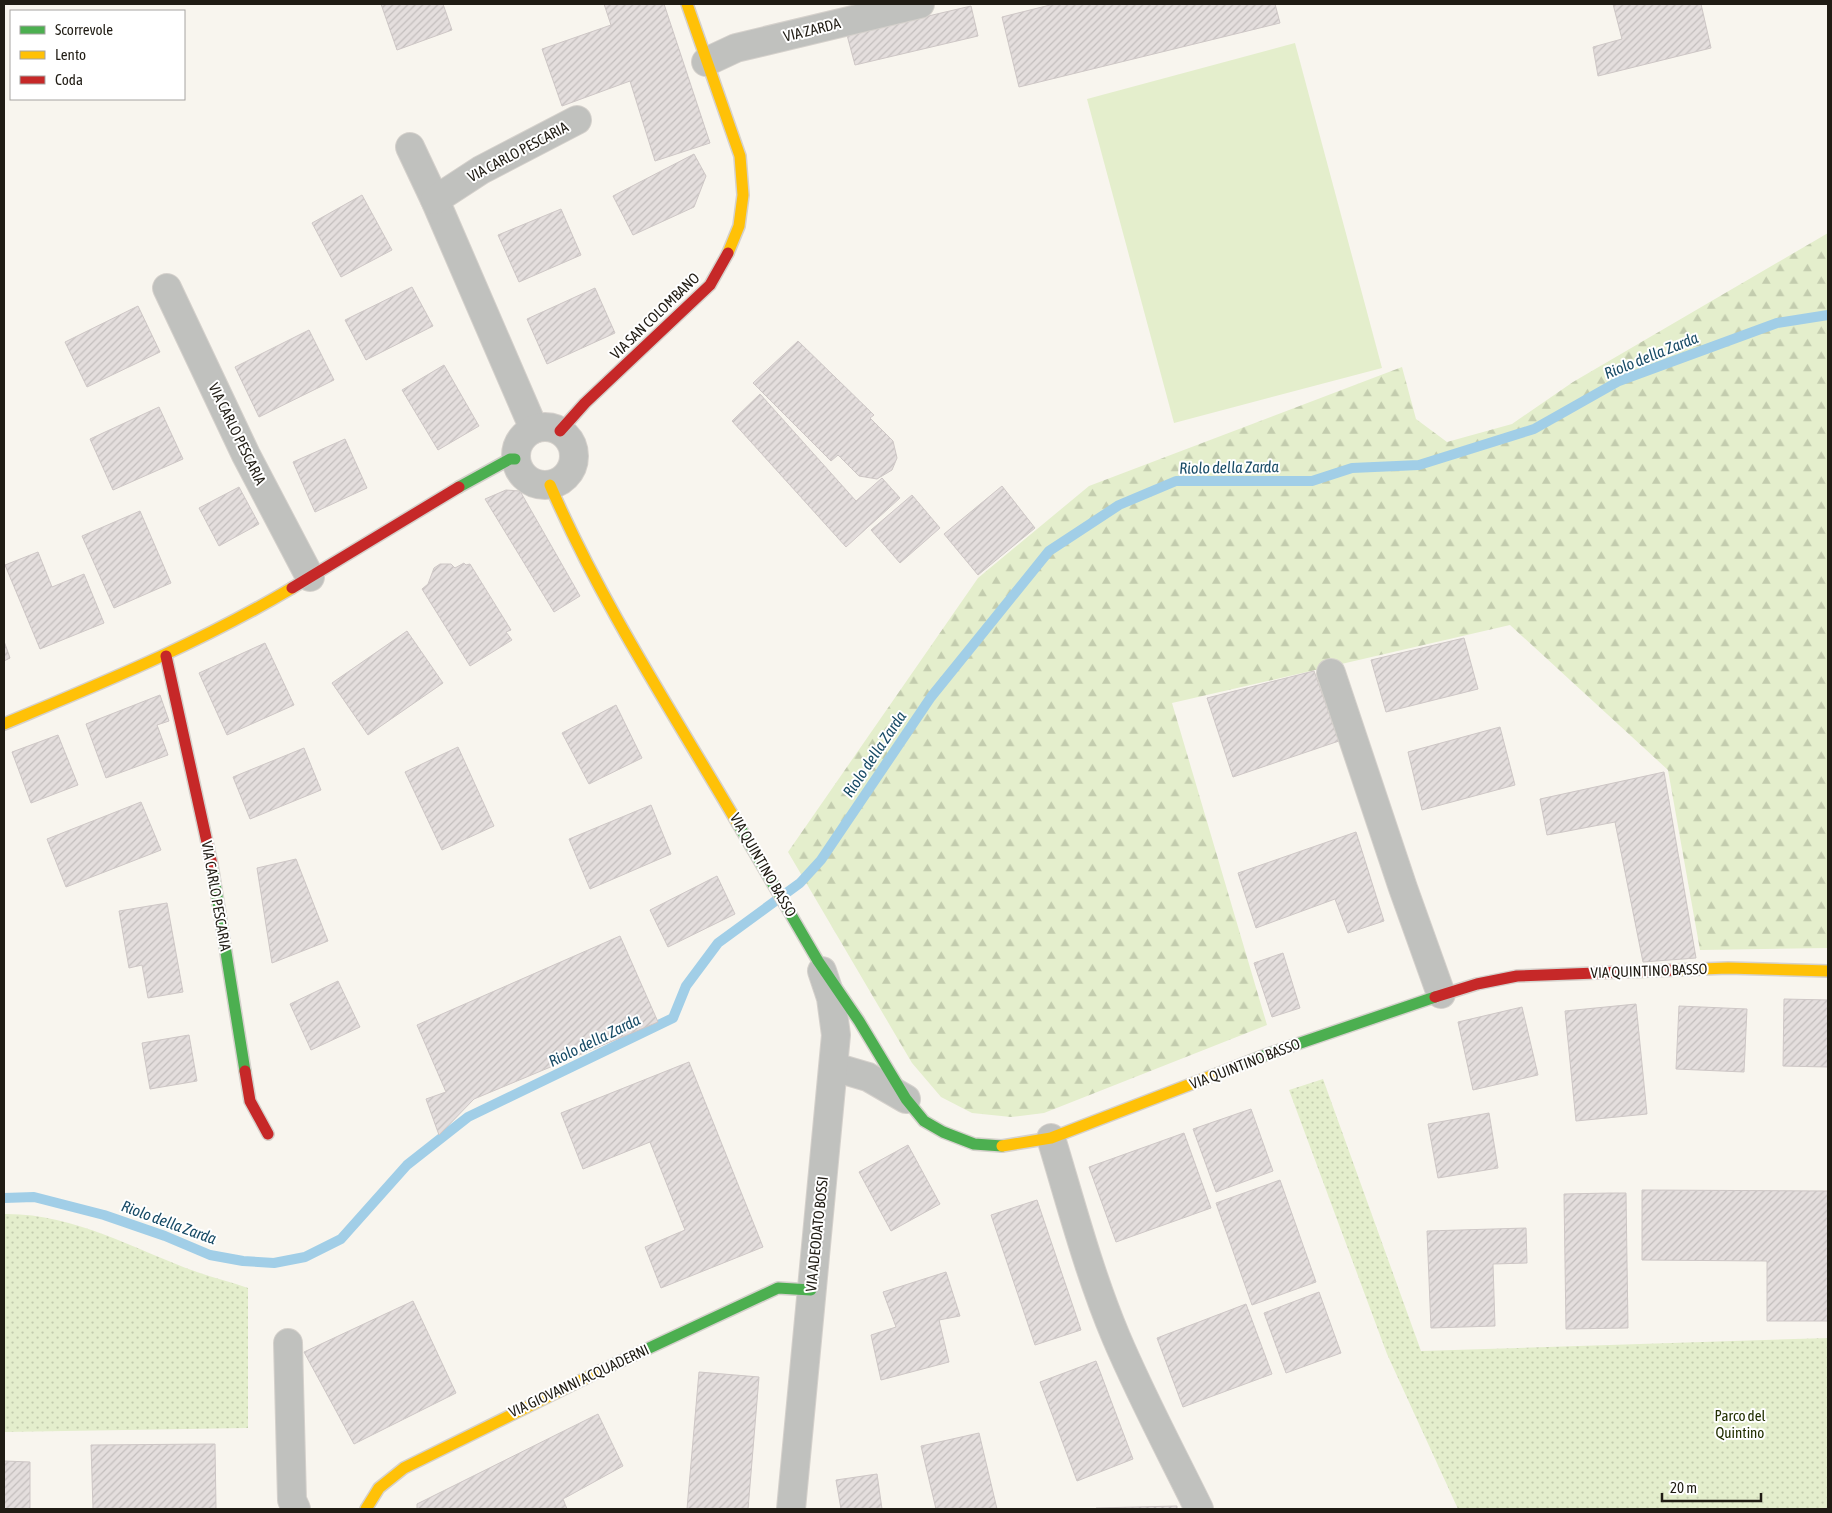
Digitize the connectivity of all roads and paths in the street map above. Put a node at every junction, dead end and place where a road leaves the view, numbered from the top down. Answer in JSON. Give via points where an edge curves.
{"nodes":[{"id":1,"x":687,"y":4,"type":"edge"},
{"id":2,"x":920,"y":4,"type":"edge"},
{"id":3,"x":706,"y":62,"type":"junction"},
{"id":4,"x":577,"y":120,"type":"dead end"},
{"id":5,"x":410,"y":147,"type":"dead end"},
{"id":6,"x":435,"y":200,"type":"junction"},
{"id":7,"x":167,"y":288,"type":"dead end"},
{"id":8,"x":547,"y":430,"type":"junction"},
{"id":9,"x":515,"y":458,"type":"junction"},
{"id":10,"x":550,"y":485,"type":"junction"},
{"id":11,"x":310,"y":577,"type":"junction"},
{"id":12,"x":166,"y":656,"type":"junction"},
{"id":13,"x":1332,"y":672,"type":"dead end"},
{"id":14,"x":4,"y":724,"type":"edge"},
{"id":15,"x":818,"y":961,"type":"junction"},
{"id":16,"x":1828,"y":971,"type":"edge"},
{"id":17,"x":1441,"y":994,"type":"junction"},
{"id":18,"x":834,"y":1067,"type":"junction"},
{"id":19,"x":906,"y":1100,"type":"junction"},
{"id":20,"x":268,"y":1134,"type":"dead end"},
{"id":21,"x":1051,"y":1138,"type":"junction"},
{"id":22,"x":811,"y":1290,"type":"junction"},
{"id":23,"x":288,"y":1343,"type":"dead end"},
{"id":24,"x":296,"y":1509,"type":"edge"},
{"id":25,"x":353,"y":1509,"type":"edge"},
{"id":26,"x":357,"y":1509,"type":"edge"},
{"id":27,"x":366,"y":1509,"type":"edge"},
{"id":28,"x":791,"y":1509,"type":"edge"},
{"id":29,"x":1199,"y":1509,"type":"edge"}],
"edges":[{"from":1,"to":3,"type":"street","name":"VIA SAN COLOMBANO"},
{"from":2,"to":3,"type":"street","name":"VIA ZARDA","via":[[736,48]]},
{"from":3,"to":8,"type":"street","name":"VIA SAN COLOMBANO","via":[[740,156],[743,195],[739,226],[728,254],[710,285],[585,403]]},
{"from":4,"to":6,"type":"street","name":"VIA CARLO PESCARIA","via":[[489,166]]},
{"from":5,"to":6,"type":"street"},
{"from":6,"to":8,"type":"street"},
{"from":7,"to":11,"type":"street","name":"VIA CARLO PESCARIA","via":[[246,455]]},
{"from":8,"to":9,"type":"street","via":[[520,440]]},
{"from":8,"to":10,"type":"street","via":[[571,444],[573,462],[566,477]]},
{"from":9,"to":10,"type":"street","via":[[521,474],[534,484]]},
{"from":9,"to":11,"type":"street","via":[[482,473]]},
{"from":10,"to":15,"type":"street","name":"VIA QUINTINO BASSO","via":[[568,527],[615,613]]},
{"from":11,"to":12,"type":"street","via":[[240,619]]},
{"from":12,"to":14,"type":"street"},
{"from":12,"to":20,"type":"street","name":"VIA CARLO PESCARIA","via":[[213,871],[250,1102]]},
{"from":13,"to":17,"type":"street"},
{"from":15,"to":18,"type":"street","name":"VIA ADEODATO BOSSI","via":[[831,998],[836,1035]]},
{"from":15,"to":19,"type":"street","name":"VIA QUINTINO BASSO","via":[[864,1028]]},
{"from":16,"to":17,"type":"street","name":"VIA QUINTINO BASSO","via":[[1728,968],[1525,975]]},
{"from":17,"to":21,"type":"street","name":"VIA QUINTINO BASSO","via":[[1277,1051]]},
{"from":18,"to":19,"type":"street","via":[[868,1077]]},
{"from":18,"to":22,"type":"street","name":"VIA ADEODATO BOSSI"},
{"from":19,"to":21,"type":"street","name":"VIA QUINTINO BASSO","via":[[924,1121],[974,1144],[999,1146]]},
{"from":21,"to":29,"type":"street","via":[[1115,1336]]},
{"from":22,"to":27,"type":"street","name":"VIA GIOVANNI ACQUADERNI","via":[[778,1288],[468,1434],[394,1474],[379,1488]]},
{"from":22,"to":28,"type":"street","name":"VIA ADEODATO BOSSI"},
{"from":23,"to":24,"type":"street","via":[[292,1500]]},
{"from":25,"to":26,"type":"street"}]}
